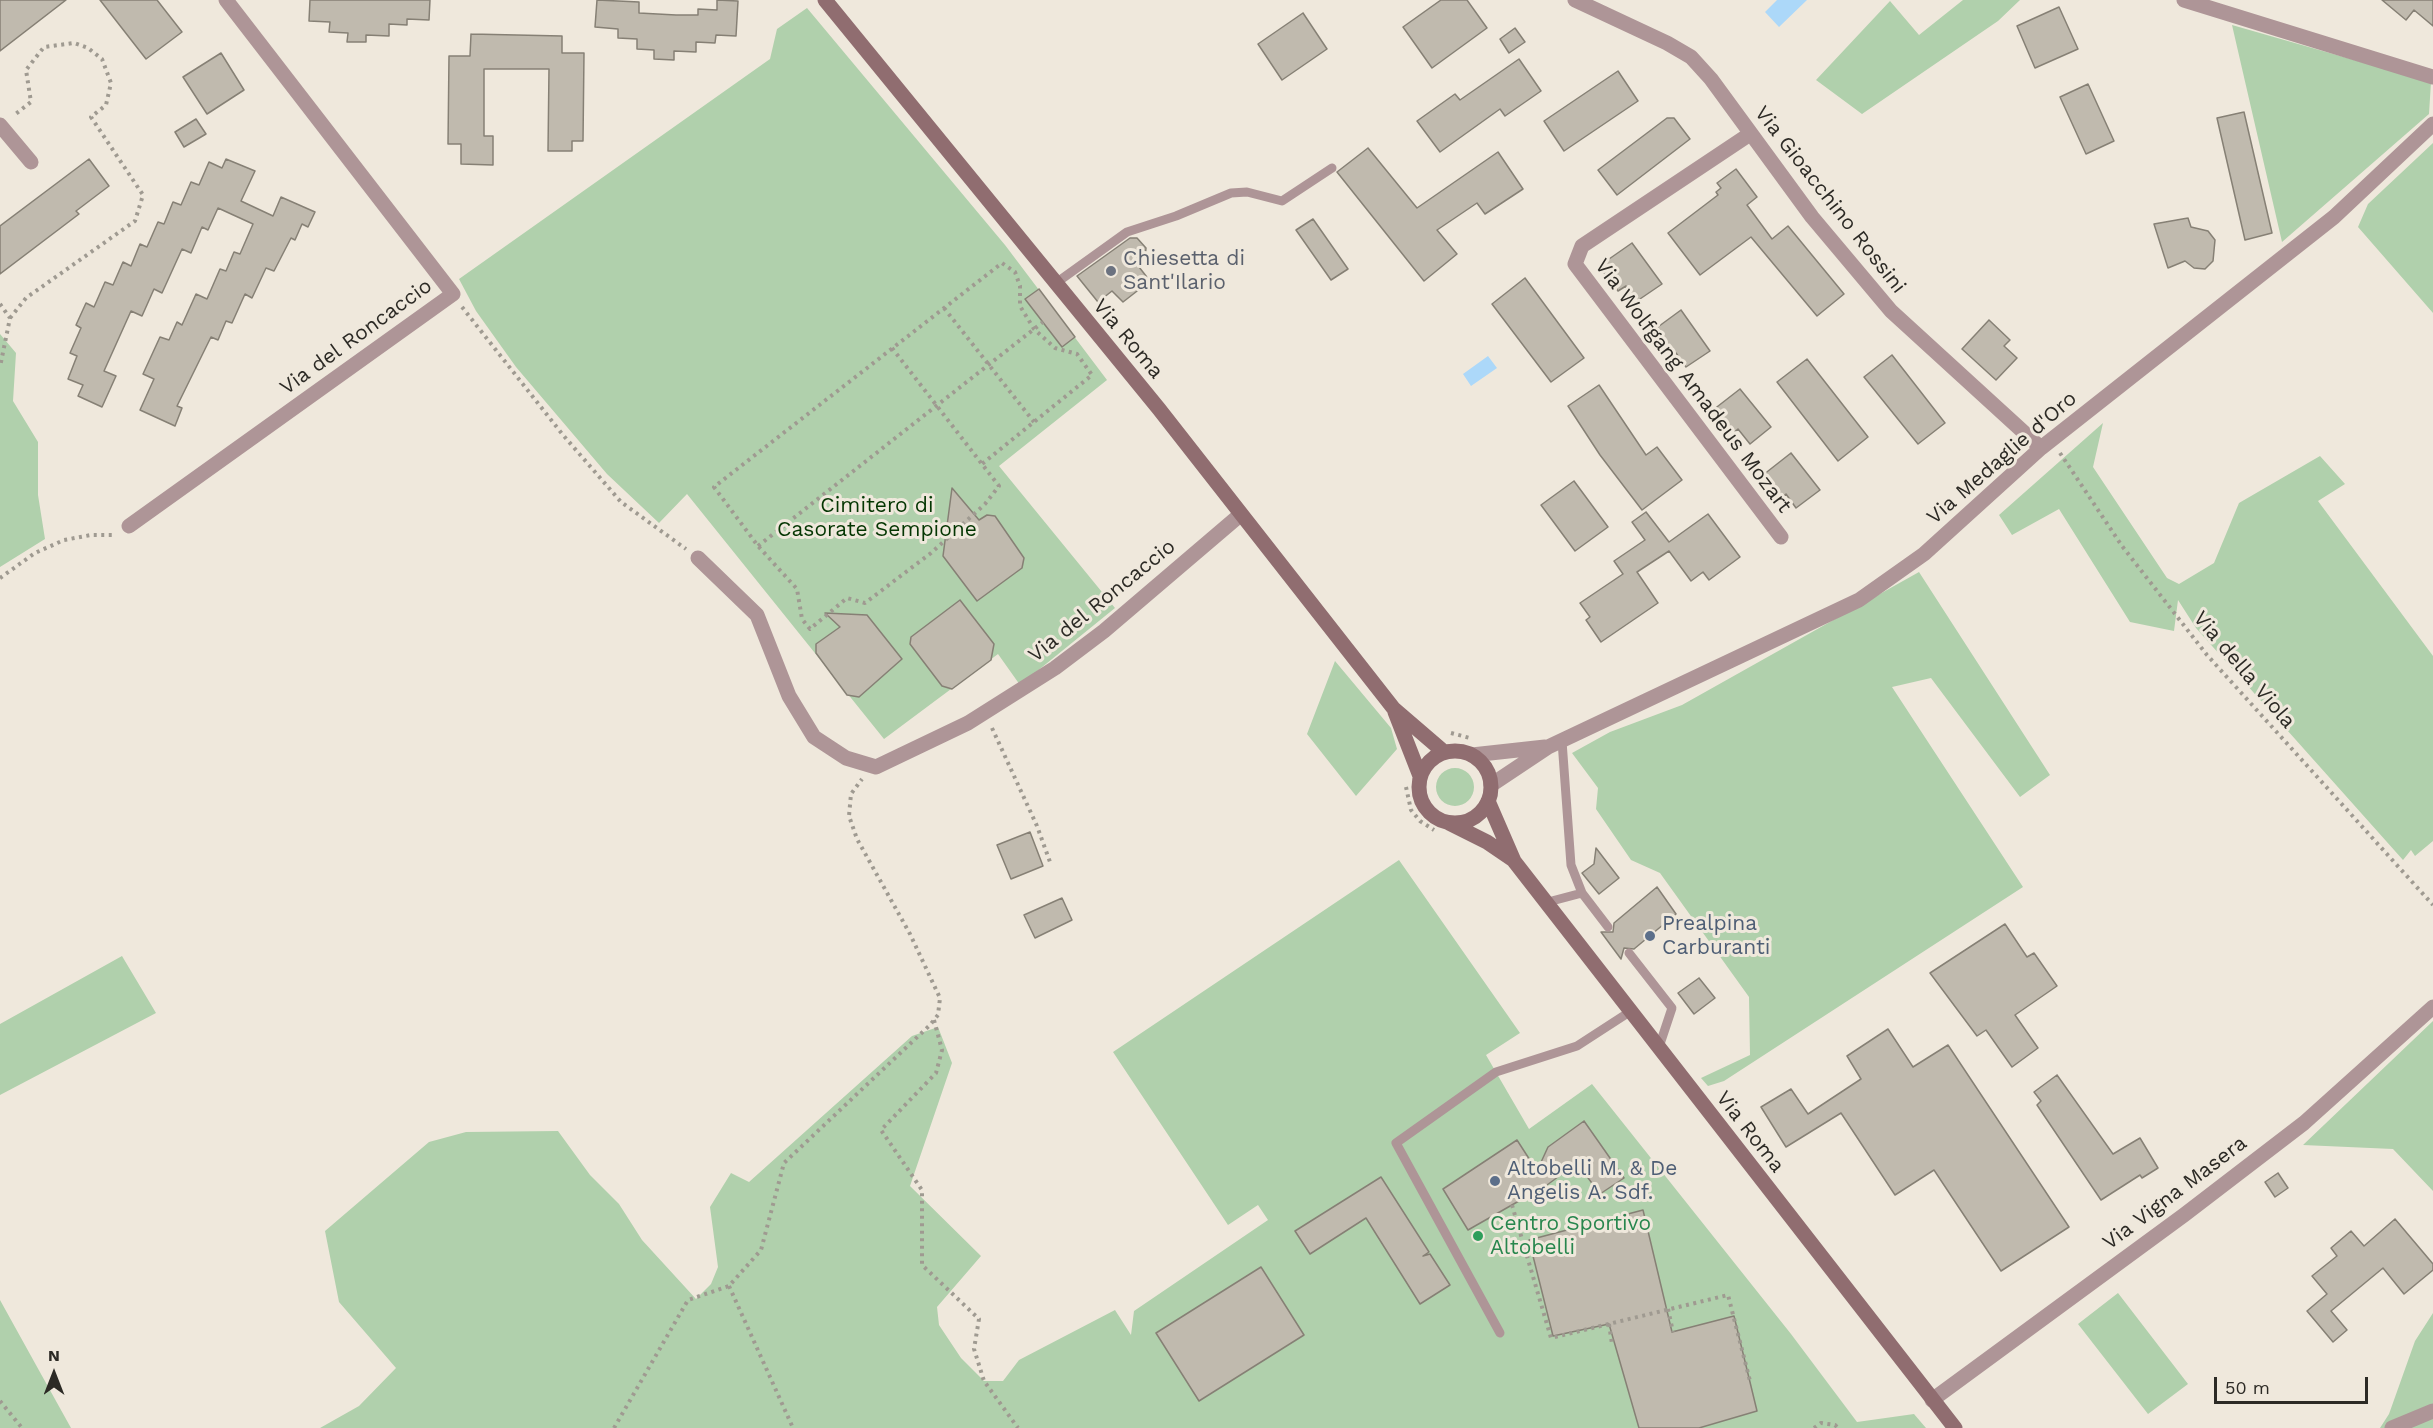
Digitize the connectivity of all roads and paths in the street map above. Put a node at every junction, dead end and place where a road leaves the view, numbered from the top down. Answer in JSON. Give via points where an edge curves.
{"nodes":[{"id":1,"x":226,"y":0,"type":"edge"},
{"id":2,"x":825,"y":0,"type":"edge"},
{"id":3,"x":1575,"y":0,"type":"edge"},
{"id":4,"x":2184,"y":0,"type":"edge"},
{"id":5,"x":2433,"y":77,"type":"edge"},
{"id":6,"x":2433,"y":124,"type":"edge"},
{"id":7,"x":1,"y":126,"type":"edge"},
{"id":8,"x":1750,"y":134,"type":"junction"},
{"id":9,"x":31,"y":162,"type":"dead end"},
{"id":10,"x":1332,"y":168,"type":"dead end"},
{"id":11,"x":1056,"y":283,"type":"junction"},
{"id":12,"x":453,"y":294,"type":"junction"},
{"id":13,"x":0,"y":304,"type":"edge"},
{"id":14,"x":944,"y":308,"type":"junction"},
{"id":15,"x":10,"y":318,"type":"junction"},
{"id":16,"x":1043,"y":322,"type":"dead end"},
{"id":17,"x":1034,"y":329,"type":"junction"},
{"id":18,"x":892,"y":348,"type":"junction"},
{"id":19,"x":987,"y":366,"type":"junction"},
{"id":20,"x":0,"y":367,"type":"edge"},
{"id":21,"x":938,"y":405,"type":"junction"},
{"id":22,"x":1034,"y":422,"type":"junction"},
{"id":23,"x":2046,"y":444,"type":"junction"},
{"id":24,"x":982,"y":464,"type":"junction"},
{"id":25,"x":1240,"y":515,"type":"junction"},
{"id":26,"x":129,"y":526,"type":"joint"},
{"id":27,"x":1781,"y":537,"type":"dead end"},
{"id":28,"x":758,"y":546,"type":"junction"},
{"id":29,"x":698,"y":558,"type":"joint"},
{"id":30,"x":0,"y":578,"type":"edge"},
{"id":31,"x":1394,"y":709,"type":"junction"},
{"id":32,"x":984,"y":711,"type":"junction"},
{"id":33,"x":1441,"y":730,"type":"dead end"},
{"id":34,"x":1472,"y":739,"type":"dead end"},
{"id":35,"x":1555,"y":744,"type":"junction"},
{"id":36,"x":1444,"y":752,"type":"junction"},
{"id":37,"x":1472,"y":755,"type":"junction"},
{"id":38,"x":876,"y":767,"type":"junction"},
{"id":39,"x":1420,"y":776,"type":"junction"},
{"id":40,"x":1491,"y":785,"type":"junction"},
{"id":41,"x":1488,"y":801,"type":"junction"},
{"id":42,"x":1449,"y":823,"type":"junction"},
{"id":43,"x":1514,"y":861,"type":"junction"},
{"id":44,"x":1050,"y":862,"type":"dead end"},
{"id":45,"x":1582,"y":893,"type":"junction"},
{"id":46,"x":1548,"y":902,"type":"junction"},
{"id":47,"x":2433,"y":905,"type":"edge"},
{"id":48,"x":1608,"y":927,"type":"dead end"},
{"id":49,"x":1629,"y":953,"type":"dead end"},
{"id":50,"x":2433,"y":1007,"type":"edge"},
{"id":51,"x":1631,"y":1011,"type":"junction"},
{"id":52,"x":934,"y":1020,"type":"junction"},
{"id":53,"x":1659,"y":1047,"type":"junction"},
{"id":54,"x":1512,"y":1205,"type":"dead end"},
{"id":55,"x":729,"y":1286,"type":"junction"},
{"id":56,"x":1668,"y":1309,"type":"junction"},
{"id":57,"x":1609,"y":1324,"type":"junction"},
{"id":58,"x":1673,"y":1332,"type":"dead end"},
{"id":59,"x":1500,"y":1333,"type":"dead end"},
{"id":60,"x":1612,"y":1344,"type":"dead end"},
{"id":61,"x":1750,"y":1382,"type":"dead end"},
{"id":62,"x":1932,"y":1400,"type":"junction"},
{"id":63,"x":0,"y":1401,"type":"edge"},
{"id":64,"x":2433,"y":1411,"type":"edge"},
{"id":65,"x":22,"y":1428,"type":"edge"},
{"id":66,"x":614,"y":1428,"type":"edge"},
{"id":67,"x":793,"y":1428,"type":"edge"},
{"id":68,"x":1018,"y":1428,"type":"edge"},
{"id":69,"x":1814,"y":1428,"type":"edge"},
{"id":70,"x":1838,"y":1428,"type":"edge"},
{"id":71,"x":1955,"y":1428,"type":"edge"},
{"id":72,"x":2392,"y":1428,"type":"edge"}],
"edges":[{"from":1,"to":12,"type":"street","name":"Via del Roncaccio"},
{"from":2,"to":11,"type":"street","name":"Via Roma"},
{"from":3,"to":8,"type":"street","name":"Via Gioacchino Rossini","via":[[1690,57],[1711,78]]},
{"from":4,"to":5,"type":"street"},
{"from":6,"to":23,"type":"street","name":"Via Medaglie d'Oro","via":[[2334,217]]},
{"from":7,"to":9,"type":"street"},
{"from":7,"to":15,"type":"path","via":[[31,102],[26,70],[44,47],[74,43],[88,48],[102,59],[111,83],[106,105],[92,117],[143,195],[135,221],[26,298]]},
{"from":8,"to":23,"type":"street","name":"Via Gioacchino Rossini","via":[[1812,217],[1891,311]]},
{"from":8,"to":27,"type":"street","name":"Via Wolfgang Amadeus Mozart","via":[[1581,246],[1575,264]]},
{"from":10,"to":11,"type":"lane","via":[[1282,201],[1247,192],[1231,194],[1126,232]]},
{"from":11,"to":25,"type":"street","name":"Via Roma"},
{"from":12,"to":26,"type":"street","name":"Via del Roncaccio"},
{"from":12,"to":29,"type":"path","via":[[482,335],[621,502]]},
{"from":13,"to":15,"type":"path"},
{"from":14,"to":17,"type":"path","via":[[1002,263],[1015,272],[1020,306]]},
{"from":14,"to":18,"type":"path"},
{"from":14,"to":19,"type":"path"},
{"from":15,"to":20,"type":"path"},
{"from":16,"to":17,"type":"path"},
{"from":17,"to":19,"type":"path"},
{"from":17,"to":22,"type":"path","via":[[1055,348],[1077,354],[1092,375]]},
{"from":18,"to":21,"type":"path"},
{"from":18,"to":28,"type":"path","via":[[714,487]]},
{"from":19,"to":21,"type":"path"},
{"from":19,"to":22,"type":"path"},
{"from":21,"to":24,"type":"path"},
{"from":21,"to":28,"type":"path"},
{"from":22,"to":24,"type":"path"},
{"from":23,"to":35,"type":"street","name":"Via Medaglie d'Oro","via":[[1924,554],[1859,600]]},
{"from":23,"to":47,"type":"path","name":"Via della Viola","via":[[2206,655]]},
{"from":24,"to":28,"type":"path","via":[[999,486],[985,504],[931,553],[865,603],[847,598],[810,629],[802,619],[797,590]]},
{"from":25,"to":31,"type":"street","name":"Via Roma"},
{"from":25,"to":32,"type":"street","name":"Via del Roncaccio","via":[[1104,631],[1055,668]]},
{"from":26,"to":30,"type":"path","via":[[116,535],[64,540],[36,553]]},
{"from":29,"to":38,"type":"street","via":[[757,615],[789,696],[814,737],[846,758]]},
{"from":31,"to":36,"type":"street","name":"Via Roma"},
{"from":31,"to":39,"type":"street","name":"Via Roma"},
{"from":32,"to":38,"type":"street","name":"Via del Roncaccio","via":[[968,723]]},
{"from":32,"to":44,"type":"path"},
{"from":33,"to":34,"type":"path"},
{"from":35,"to":37,"type":"street","name":"Via Medaglie d'Oro"},
{"from":35,"to":40,"type":"street","name":"Via Medaglie d'Oro"},
{"from":35,"to":45,"type":"lane","via":[[1571,865]]},
{"from":36,"to":37,"type":"street","via":[[1458,750]]},
{"from":36,"to":39,"type":"street","via":[[1433,757]]},
{"from":37,"to":40,"type":"street","via":[[1482,762]]},
{"from":38,"to":52,"type":"path","via":[[858,782],[851,795],[849,816],[857,839],[910,934],[940,998]]},
{"from":39,"to":42,"type":"street","name":"Via Roma","via":[[1418,788],[1427,811]]},
{"from":40,"to":41,"type":"street"},
{"from":41,"to":42,"type":"street","via":[[1472,819]]},
{"from":41,"to":43,"type":"street","name":"Via Roma"},
{"from":42,"to":43,"type":"street","name":"Via Roma"},
{"from":43,"to":46,"type":"street","name":"Via Roma"},
{"from":45,"to":46,"type":"lane"},
{"from":45,"to":48,"type":"lane"},
{"from":46,"to":51,"type":"street","name":"Via Roma"},
{"from":49,"to":53,"type":"lane","via":[[1672,1008]]},
{"from":50,"to":62,"type":"street","name":"Via Vigna Masera","via":[[2304,1123]]},
{"from":51,"to":53,"type":"street","name":"Via Roma"},
{"from":51,"to":59,"type":"lane","via":[[1577,1046],[1496,1072],[1396,1143]]},
{"from":52,"to":55,"type":"path","via":[[784,1163],[761,1250]]},
{"from":52,"to":68,"type":"path","via":[[942,1050],[936,1073],[881,1130],[922,1191],[922,1266],[979,1319],[974,1349],[984,1382]]},
{"from":53,"to":62,"type":"street","name":"Via Roma"},
{"from":54,"to":57,"type":"path","via":[[1551,1338]]},
{"from":55,"to":66,"type":"path","via":[[688,1300]]},
{"from":55,"to":67,"type":"path"},
{"from":56,"to":57,"type":"path"},
{"from":56,"to":58,"type":"path"},
{"from":56,"to":61,"type":"path","via":[[1728,1295]]},
{"from":57,"to":60,"type":"path"},
{"from":62,"to":71,"type":"street","name":"Via Roma"},
{"from":63,"to":65,"type":"path"},
{"from":64,"to":72,"type":"street"},
{"from":69,"to":70,"type":"path","via":[[1821,1423]]}]}
